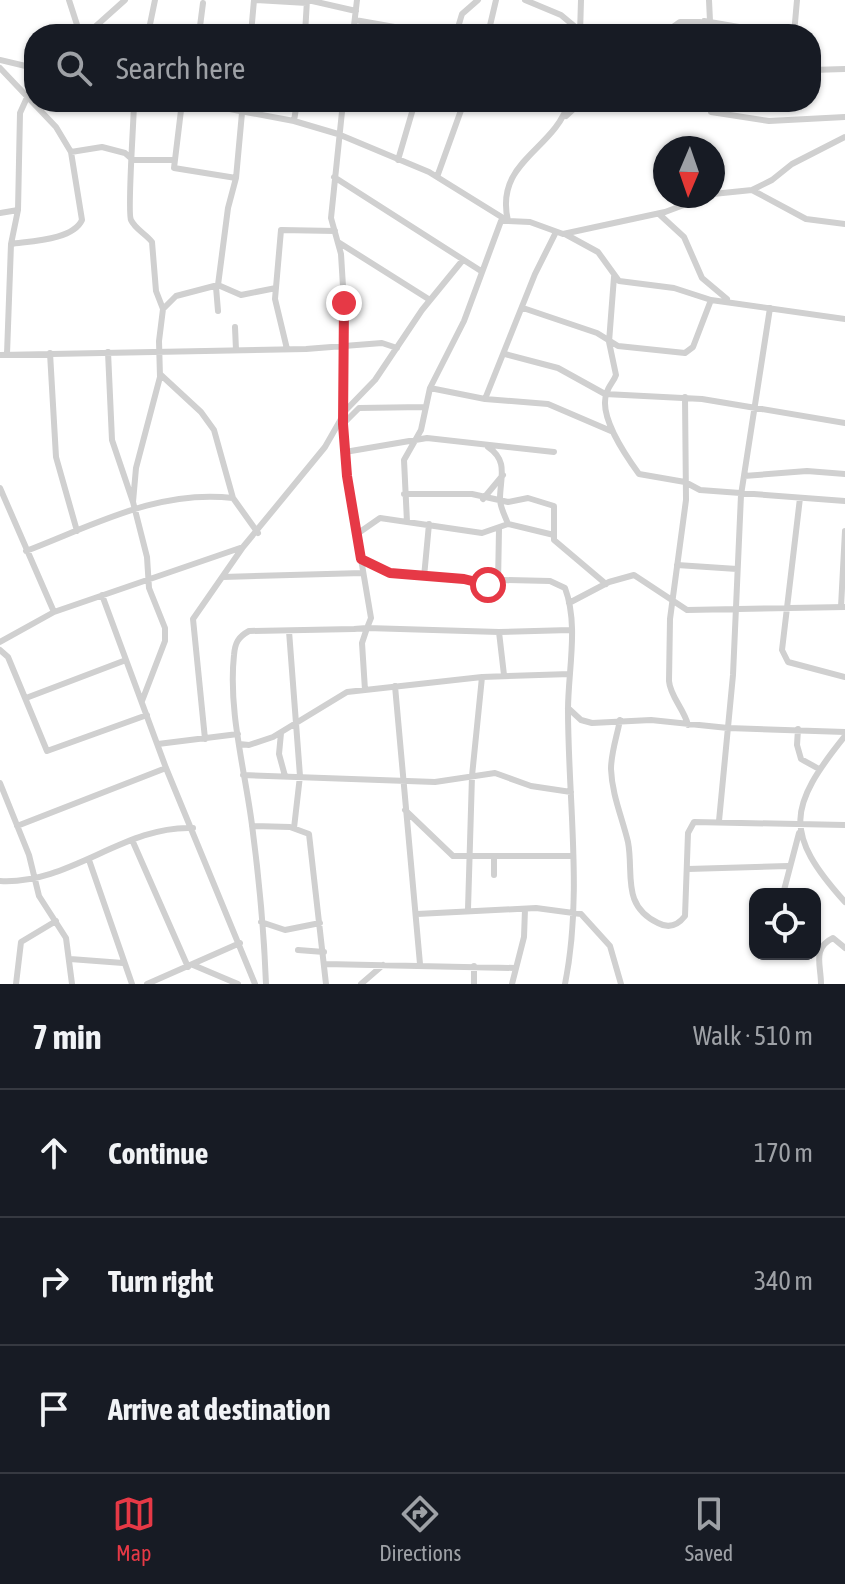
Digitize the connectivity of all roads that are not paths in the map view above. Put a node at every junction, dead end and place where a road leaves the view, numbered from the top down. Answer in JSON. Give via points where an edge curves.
{"nodes":[{"id":1,"x":69,"y":0,"type":"edge"},
{"id":2,"x":125,"y":0,"type":"edge"},
{"id":3,"x":155,"y":0,"type":"edge"},
{"id":4,"x":255,"y":0,"type":"edge"},
{"id":5,"x":357,"y":0,"type":"edge"},
{"id":6,"x":478,"y":0,"type":"edge"},
{"id":7,"x":496,"y":0,"type":"edge"},
{"id":8,"x":525,"y":0,"type":"edge"},
{"id":9,"x":581,"y":0,"type":"edge"},
{"id":10,"x":709,"y":0,"type":"edge"},
{"id":11,"x":797,"y":0,"type":"edge"},
{"id":12,"x":307,"y":1,"type":"edge"},
{"id":13,"x":203,"y":3,"type":"dead end"},
{"id":14,"x":356,"y":11,"type":"junction"},
{"id":15,"x":355,"y":20,"type":"junction"},
{"id":16,"x":710,"y":21,"type":"junction"},
{"id":17,"x":700,"y":22,"type":"joint"},
{"id":18,"x":77,"y":24,"type":"edge"},
{"id":19,"x":98,"y":24,"type":"edge"},
{"id":20,"x":150,"y":24,"type":"edge"},
{"id":21,"x":200,"y":24,"type":"edge"},
{"id":22,"x":252,"y":24,"type":"edge"},
{"id":23,"x":306,"y":24,"type":"edge"},
{"id":24,"x":354,"y":24,"type":"edge"},
{"id":25,"x":378,"y":24,"type":"edge"},
{"id":26,"x":459,"y":24,"type":"edge"},
{"id":27,"x":490,"y":24,"type":"edge"},
{"id":28,"x":571,"y":24,"type":"edge"},
{"id":29,"x":580,"y":24,"type":"edge"},
{"id":30,"x":677,"y":24,"type":"edge"},
{"id":31,"x":726,"y":24,"type":"edge"},
{"id":32,"x":795,"y":24,"type":"edge"},
{"id":33,"x":1,"y":64,"type":"edge"},
{"id":34,"x":24,"y":67,"type":"edge"},
{"id":35,"x":845,"y":69,"type":"edge"},
{"id":36,"x":821,"y":70,"type":"edge"},
{"id":37,"x":24,"y":95,"type":"edge"},
{"id":38,"x":24,"y":101,"type":"edge"},
{"id":39,"x":41,"y":112,"type":"edge"},
{"id":40,"x":134,"y":112,"type":"edge"},
{"id":41,"x":181,"y":112,"type":"edge"},
{"id":42,"x":238,"y":112,"type":"edge"},
{"id":43,"x":295,"y":112,"type":"edge"},
{"id":44,"x":341,"y":112,"type":"edge"},
{"id":45,"x":412,"y":112,"type":"edge"},
{"id":46,"x":460,"y":112,"type":"edge"},
{"id":47,"x":565,"y":112,"type":"edge"},
{"id":48,"x":570,"y":112,"type":"edge"},
{"id":49,"x":711,"y":112,"type":"dead end"},
{"id":50,"x":243,"y":113,"type":"junction"},
{"id":51,"x":845,"y":117,"type":"edge"},
{"id":52,"x":563,"y":118,"type":"junction"},
{"id":53,"x":294,"y":121,"type":"junction"},
{"id":54,"x":338,"y":134,"type":"junction"},
{"id":55,"x":845,"y":137,"type":"edge"},
{"id":56,"x":71,"y":152,"type":"junction"},
{"id":57,"x":133,"y":160,"type":"junction"},
{"id":58,"x":175,"y":160,"type":"junction"},
{"id":59,"x":398,"y":160,"type":"junction"},
{"id":60,"x":334,"y":177,"type":"junction"},
{"id":61,"x":437,"y":177,"type":"junction"},
{"id":62,"x":236,"y":178,"type":"junction"},
{"id":63,"x":752,"y":190,"type":"junction"},
{"id":64,"x":725,"y":193,"type":"edge"},
{"id":65,"x":675,"y":208,"type":"edge"},
{"id":66,"x":18,"y":210,"type":"junction"},
{"id":67,"x":0,"y":213,"type":"edge"},
{"id":68,"x":659,"y":214,"type":"junction"},
{"id":69,"x":508,"y":221,"type":"junction"},
{"id":70,"x":845,"y":224,"type":"edge"},
{"id":71,"x":335,"y":231,"type":"junction"},
{"id":72,"x":559,"y":233,"type":"junction"},
{"id":73,"x":338,"y":242,"type":"junction"},
{"id":74,"x":11,"y":244,"type":"junction"},
{"id":75,"x":462,"y":261,"type":"junction"},
{"id":76,"x":481,"y":271,"type":"junction"},
{"id":77,"x":614,"y":277,"type":"junction"},
{"id":78,"x":217,"y":286,"type":"junction"},
{"id":79,"x":276,"y":288,"type":"junction"},
{"id":80,"x":430,"y":300,"type":"junction"},
{"id":81,"x":711,"y":300,"type":"junction"},
{"id":82,"x":729,"y":301,"type":"junction"},
{"id":83,"x":523,"y":308,"type":"junction"},
{"id":84,"x":770,"y":308,"type":"junction"},
{"id":85,"x":163,"y":309,"type":"junction"},
{"id":86,"x":218,"y":311,"type":"dead end"},
{"id":87,"x":845,"y":319,"type":"edge"},
{"id":88,"x":235,"y":327,"type":"dead end"},
{"id":89,"x":609,"y":342,"type":"junction"},
{"id":90,"x":345,"y":344,"type":"junction"},
{"id":91,"x":397,"y":348,"type":"junction"},
{"id":92,"x":287,"y":349,"type":"junction"},
{"id":93,"x":236,"y":350,"type":"junction"},
{"id":94,"x":108,"y":352,"type":"junction"},
{"id":95,"x":158,"y":352,"type":"junction"},
{"id":96,"x":50,"y":353,"type":"junction"},
{"id":97,"x":3,"y":354,"type":"edge"},
{"id":98,"x":505,"y":354,"type":"junction"},
{"id":99,"x":161,"y":374,"type":"junction"},
{"id":100,"x":430,"y":388,"type":"junction"},
{"id":101,"x":605,"y":394,"type":"junction"},
{"id":102,"x":685,"y":397,"type":"junction"},
{"id":103,"x":485,"y":399,"type":"junction"},
{"id":104,"x":424,"y":407,"type":"junction"},
{"id":105,"x":754,"y":408,"type":"junction"},
{"id":106,"x":343,"y":417,"type":"junction"},
{"id":107,"x":845,"y":423,"type":"edge"},
{"id":108,"x":611,"y":431,"type":"junction"},
{"id":109,"x":417,"y":438,"type":"junction"},
{"id":110,"x":483,"y":444,"type":"junction"},
{"id":111,"x":345,"y":452,"type":"junction"},
{"id":112,"x":554,"y":452,"type":"dead end"},
{"id":113,"x":845,"y":474,"type":"edge"},
{"id":114,"x":503,"y":475,"type":"junction"},
{"id":115,"x":744,"y":476,"type":"junction"},
{"id":116,"x":685,"y":482,"type":"junction"},
{"id":117,"x":0,"y":488,"type":"edge"},
{"id":118,"x":404,"y":494,"type":"junction"},
{"id":119,"x":741,"y":495,"type":"junction"},
{"id":120,"x":233,"y":498,"type":"junction"},
{"id":121,"x":800,"y":498,"type":"junction"},
{"id":122,"x":483,"y":499,"type":"junction"},
{"id":123,"x":499,"y":501,"type":"junction"},
{"id":124,"x":845,"y":501,"type":"edge"},
{"id":125,"x":133,"y":505,"type":"junction"},
{"id":126,"x":10,"y":515,"type":"junction"},
{"id":127,"x":0,"y":517,"type":"edge"},
{"id":128,"x":407,"y":522,"type":"junction"},
{"id":129,"x":429,"y":524,"type":"junction"},
{"id":130,"x":508,"y":524,"type":"junction"},
{"id":131,"x":499,"y":529,"type":"junction"},
{"id":132,"x":77,"y":531,"type":"junction"},
{"id":133,"x":845,"y":531,"type":"edge"},
{"id":134,"x":258,"y":533,"type":"junction"},
{"id":135,"x":357,"y":534,"type":"junction"},
{"id":136,"x":554,"y":535,"type":"junction"},
{"id":137,"x":243,"y":547,"type":"junction"},
{"id":138,"x":26,"y":551,"type":"junction"},
{"id":139,"x":361,"y":559,"type":"junction"},
{"id":140,"x":677,"y":565,"type":"junction"},
{"id":141,"x":737,"y":569,"type":"junction"},
{"id":142,"x":363,"y":573,"type":"junction"},
{"id":143,"x":223,"y":577,"type":"junction"},
{"id":144,"x":424,"y":577,"type":"junction"},
{"id":145,"x":147,"y":578,"type":"junction"},
{"id":146,"x":498,"y":584,"type":"junction"},
{"id":147,"x":606,"y":584,"type":"junction"},
{"id":148,"x":102,"y":595,"type":"junction"},
{"id":149,"x":569,"y":603,"type":"junction"},
{"id":150,"x":673,"y":603,"type":"junction"},
{"id":151,"x":843,"y":607,"type":"edge"},
{"id":152,"x":785,"y":608,"type":"junction"},
{"id":153,"x":737,"y":611,"type":"junction"},
{"id":154,"x":54,"y":612,"type":"junction"},
{"id":155,"x":367,"y":628,"type":"junction"},
{"id":156,"x":570,"y":630,"type":"junction"},
{"id":157,"x":289,"y":631,"type":"junction"},
{"id":158,"x":499,"y":632,"type":"junction"},
{"id":159,"x":0,"y":642,"type":"edge"},
{"id":160,"x":0,"y":650,"type":"edge"},
{"id":161,"x":126,"y":660,"type":"junction"},
{"id":162,"x":570,"y":674,"type":"junction"},
{"id":163,"x":504,"y":675,"type":"junction"},
{"id":164,"x":482,"y":677,"type":"junction"},
{"id":165,"x":845,"y":677,"type":"edge"},
{"id":166,"x":395,"y":686,"type":"junction"},
{"id":167,"x":365,"y":690,"type":"junction"},
{"id":168,"x":26,"y":698,"type":"junction"},
{"id":169,"x":142,"y":701,"type":"junction"},
{"id":170,"x":568,"y":708,"type":"junction"},
{"id":171,"x":147,"y":715,"type":"junction"},
{"id":172,"x":620,"y":720,"type":"junction"},
{"id":173,"x":296,"y":723,"type":"junction"},
{"id":174,"x":688,"y":725,"type":"junction"},
{"id":175,"x":728,"y":728,"type":"junction"},
{"id":176,"x":798,"y":729,"type":"junction"},
{"id":177,"x":281,"y":733,"type":"junction"},
{"id":178,"x":238,"y":734,"type":"junction"},
{"id":179,"x":845,"y":734,"type":"edge"},
{"id":180,"x":205,"y":739,"type":"junction"},
{"id":181,"x":158,"y":744,"type":"junction"},
{"id":182,"x":239,"y":744,"type":"junction"},
{"id":183,"x":166,"y":768,"type":"junction"},
{"id":184,"x":819,"y":769,"type":"junction"},
{"id":185,"x":243,"y":775,"type":"junction"},
{"id":186,"x":285,"y":776,"type":"junction"},
{"id":187,"x":300,"y":776,"type":"junction"},
{"id":188,"x":472,"y":776,"type":"junction"},
{"id":189,"x":402,"y":782,"type":"junction"},
{"id":190,"x":0,"y":783,"type":"edge"},
{"id":191,"x":571,"y":792,"type":"junction"},
{"id":192,"x":10,"y":808,"type":"junction"},
{"id":193,"x":405,"y":810,"type":"junction"},
{"id":194,"x":0,"y":811,"type":"edge"},
{"id":195,"x":719,"y":821,"type":"junction"},
{"id":196,"x":845,"y":825,"type":"edge"},
{"id":197,"x":17,"y":826,"type":"junction"},
{"id":198,"x":252,"y":826,"type":"junction"},
{"id":199,"x":193,"y":828,"type":"junction"},
{"id":200,"x":294,"y":828,"type":"junction"},
{"id":201,"x":799,"y":829,"type":"junction"},
{"id":202,"x":133,"y":842,"type":"junction"},
{"id":203,"x":571,"y":856,"type":"junction"},
{"id":204,"x":494,"y":857,"type":"junction"},
{"id":205,"x":467,"y":858,"type":"junction"},
{"id":206,"x":89,"y":860,"type":"junction"},
{"id":207,"x":788,"y":866,"type":"junction"},
{"id":208,"x":688,"y":869,"type":"junction"},
{"id":209,"x":494,"y":875,"type":"dead end"},
{"id":210,"x":0,"y":881,"type":"edge"},
{"id":211,"x":34,"y":881,"type":"junction"},
{"id":212,"x":784,"y":888,"type":"edge"},
{"id":213,"x":845,"y":902,"type":"edge"},
{"id":214,"x":468,"y":909,"type":"junction"},
{"id":215,"x":525,"y":909,"type":"junction"},
{"id":216,"x":574,"y":912,"type":"junction"},
{"id":217,"x":417,"y":914,"type":"junction"},
{"id":218,"x":56,"y":921,"type":"junction"},
{"id":219,"x":261,"y":922,"type":"junction"},
{"id":220,"x":320,"y":923,"type":"junction"},
{"id":221,"x":240,"y":943,"type":"junction"},
{"id":222,"x":845,"y":948,"type":"edge"},
{"id":223,"x":298,"y":950,"type":"dead end"},
{"id":224,"x":324,"y":952,"type":"junction"},
{"id":225,"x":70,"y":959,"type":"junction"},
{"id":226,"x":123,"y":963,"type":"junction"},
{"id":227,"x":325,"y":964,"type":"junction"},
{"id":228,"x":420,"y":964,"type":"junction"},
{"id":229,"x":383,"y":965,"type":"junction"},
{"id":230,"x":190,"y":966,"type":"junction"},
{"id":231,"x":474,"y":966,"type":"junction"},
{"id":232,"x":515,"y":968,"type":"junction"},
{"id":233,"x":375,"y":971,"type":"junction"},
{"id":234,"x":16,"y":984,"type":"edge"},
{"id":235,"x":72,"y":984,"type":"edge"},
{"id":236,"x":132,"y":984,"type":"edge"},
{"id":237,"x":147,"y":984,"type":"edge"},
{"id":238,"x":238,"y":984,"type":"edge"},
{"id":239,"x":255,"y":984,"type":"edge"},
{"id":240,"x":266,"y":984,"type":"edge"},
{"id":241,"x":326,"y":984,"type":"edge"},
{"id":242,"x":361,"y":984,"type":"edge"},
{"id":243,"x":373,"y":984,"type":"edge"},
{"id":244,"x":474,"y":984,"type":"edge"},
{"id":245,"x":512,"y":984,"type":"edge"},
{"id":246,"x":565,"y":984,"type":"edge"},
{"id":247,"x":621,"y":984,"type":"edge"},
{"id":248,"x":821,"y":984,"type":"edge"}],
"edges":[{"from":1,"to":18,"type":"street"},
{"from":2,"to":19,"type":"street"},
{"from":3,"to":20,"type":"street"},
{"from":4,"to":12,"type":"street"},
{"from":4,"to":22,"type":"street"},
{"from":5,"to":14,"type":"street"},
{"from":6,"to":26,"type":"street"},
{"from":7,"to":27,"type":"street"},
{"from":8,"to":28,"type":"street"},
{"from":9,"to":29,"type":"street"},
{"from":10,"to":16,"type":"street"},
{"from":11,"to":32,"type":"street"},
{"from":12,"to":14,"type":"street"},
{"from":12,"to":23,"type":"street"},
{"from":13,"to":21,"type":"street"},
{"from":14,"to":15,"type":"street"},
{"from":15,"to":24,"type":"street"},
{"from":15,"to":25,"type":"street"},
{"from":16,"to":17,"type":"street"},
{"from":16,"to":31,"type":"street"},
{"from":17,"to":30,"type":"street"},
{"from":33,"to":34,"type":"street"},
{"from":33,"to":37,"type":"street"},
{"from":35,"to":36,"type":"street"},
{"from":38,"to":66,"type":"street"},
{"from":39,"to":56,"type":"street"},
{"from":40,"to":57,"type":"street"},
{"from":41,"to":58,"type":"street"},
{"from":42,"to":50,"type":"street"},
{"from":43,"to":53,"type":"street"},
{"from":44,"to":54,"type":"street"},
{"from":45,"to":59,"type":"street"},
{"from":46,"to":61,"type":"street"},
{"from":47,"to":52,"type":"street"},
{"from":48,"to":52,"type":"street"},
{"from":49,"to":51,"type":"street","via":[[769,121]]},
{"from":50,"to":53,"type":"street"},
{"from":50,"to":62,"type":"street"},
{"from":52,"to":69,"type":"street","via":[[513,173],[504,205]]},
{"from":53,"to":54,"type":"street"},
{"from":54,"to":59,"type":"street"},
{"from":54,"to":60,"type":"street"},
{"from":55,"to":63,"type":"street"},
{"from":56,"to":57,"type":"street","via":[[102,147]]},
{"from":56,"to":74,"type":"street","via":[[81,224],[64,234]]},
{"from":57,"to":58,"type":"street"},
{"from":57,"to":85,"type":"street","via":[[127,209],[155,248],[156,291]]},
{"from":58,"to":62,"type":"street","via":[[174,168]]},
{"from":59,"to":61,"type":"street"},
{"from":60,"to":71,"type":"street"},
{"from":60,"to":75,"type":"street"},
{"from":61,"to":69,"type":"street"},
{"from":62,"to":78,"type":"street"},
{"from":63,"to":64,"type":"street"},
{"from":63,"to":70,"type":"street","via":[[806,219]]},
{"from":65,"to":68,"type":"street"},
{"from":66,"to":67,"type":"street"},
{"from":66,"to":74,"type":"street"},
{"from":68,"to":72,"type":"street"},
{"from":68,"to":82,"type":"street","via":[[684,237],[702,278]]},
{"from":69,"to":72,"type":"street","via":[[530,222]]},
{"from":69,"to":76,"type":"street","via":[[501,221]]},
{"from":71,"to":73,"type":"street"},
{"from":71,"to":79,"type":"street","via":[[281,230]]},
{"from":72,"to":77,"type":"street","via":[[598,252]]},
{"from":72,"to":83,"type":"street"},
{"from":73,"to":80,"type":"street"},
{"from":73,"to":90,"type":"street"},
{"from":74,"to":97,"type":"street"},
{"from":75,"to":76,"type":"street"},
{"from":75,"to":80,"type":"street"},
{"from":76,"to":100,"type":"street","via":[[464,321]]},
{"from":77,"to":81,"type":"street"},
{"from":77,"to":89,"type":"street"},
{"from":78,"to":79,"type":"street","via":[[241,295]]},
{"from":78,"to":85,"type":"street","via":[[176,296]]},
{"from":78,"to":86,"type":"street"},
{"from":79,"to":92,"type":"street"},
{"from":80,"to":91,"type":"street"},
{"from":81,"to":82,"type":"street"},
{"from":81,"to":89,"type":"street","via":[[689,352]]},
{"from":82,"to":84,"type":"street"},
{"from":83,"to":89,"type":"street"},
{"from":83,"to":98,"type":"street"},
{"from":84,"to":87,"type":"street"},
{"from":84,"to":105,"type":"street"},
{"from":85,"to":95,"type":"street"},
{"from":88,"to":93,"type":"street"},
{"from":89,"to":101,"type":"street","via":[[616,375]]},
{"from":90,"to":91,"type":"street","via":[[387,343]]},
{"from":90,"to":92,"type":"street"},
{"from":90,"to":106,"type":"street"},
{"from":91,"to":106,"type":"street"},
{"from":92,"to":93,"type":"street"},
{"from":93,"to":95,"type":"street"},
{"from":94,"to":95,"type":"street"},
{"from":94,"to":96,"type":"street"},
{"from":94,"to":125,"type":"street","via":[[112,440]]},
{"from":95,"to":99,"type":"street"},
{"from":96,"to":97,"type":"street"},
{"from":96,"to":132,"type":"street","via":[[56,457]]},
{"from":98,"to":101,"type":"street","via":[[558,368]]},
{"from":98,"to":103,"type":"street"},
{"from":99,"to":120,"type":"street","via":[[214,430]]},
{"from":99,"to":125,"type":"street","via":[[136,468]]},
{"from":100,"to":103,"type":"street"},
{"from":100,"to":104,"type":"street"},
{"from":101,"to":102,"type":"street"},
{"from":101,"to":108,"type":"street"},
{"from":102,"to":105,"type":"street"},
{"from":102,"to":116,"type":"street"},
{"from":103,"to":108,"type":"street","via":[[548,404]]},
{"from":104,"to":106,"type":"street","via":[[359,408]]},
{"from":104,"to":109,"type":"street"},
{"from":105,"to":107,"type":"street"},
{"from":105,"to":115,"type":"street"},
{"from":106,"to":111,"type":"street"},
{"from":106,"to":134,"type":"street"},
{"from":108,"to":116,"type":"street","via":[[639,474]]},
{"from":109,"to":110,"type":"street"},
{"from":109,"to":111,"type":"street"},
{"from":109,"to":118,"type":"street","via":[[404,460]]},
{"from":110,"to":112,"type":"street"},
{"from":110,"to":114,"type":"street","via":[[499,457]]},
{"from":111,"to":135,"type":"street"},
{"from":113,"to":115,"type":"street"},
{"from":114,"to":122,"type":"street"},
{"from":114,"to":123,"type":"street"},
{"from":115,"to":119,"type":"street"},
{"from":116,"to":119,"type":"street","via":[[700,490]]},
{"from":116,"to":140,"type":"street"},
{"from":117,"to":126,"type":"street"},
{"from":118,"to":122,"type":"street","via":[[461,493]]},
{"from":118,"to":128,"type":"street"},
{"from":119,"to":121,"type":"street"},
{"from":119,"to":141,"type":"street"},
{"from":120,"to":125,"type":"street","via":[[173,498]]},
{"from":120,"to":134,"type":"street"},
{"from":121,"to":124,"type":"street"},
{"from":121,"to":152,"type":"street"},
{"from":122,"to":123,"type":"street"},
{"from":123,"to":130,"type":"street"},
{"from":123,"to":136,"type":"street","via":[[528,498],[554,506]]},
{"from":125,"to":132,"type":"street"},
{"from":125,"to":145,"type":"street"},
{"from":126,"to":127,"type":"street"},
{"from":126,"to":138,"type":"street"},
{"from":128,"to":129,"type":"street"},
{"from":128,"to":135,"type":"street","via":[[380,518]]},
{"from":129,"to":131,"type":"street","via":[[482,533]]},
{"from":129,"to":144,"type":"street"},
{"from":130,"to":131,"type":"street"},
{"from":130,"to":136,"type":"street"},
{"from":131,"to":146,"type":"street"},
{"from":132,"to":138,"type":"street"},
{"from":133,"to":151,"type":"street"},
{"from":134,"to":137,"type":"street"},
{"from":135,"to":139,"type":"street"},
{"from":136,"to":147,"type":"street","via":[[562,550]]},
{"from":137,"to":143,"type":"street"},
{"from":137,"to":145,"type":"street"},
{"from":138,"to":154,"type":"street"},
{"from":139,"to":142,"type":"street"},
{"from":139,"to":144,"type":"street","via":[[390,573]]},
{"from":140,"to":141,"type":"street"},
{"from":140,"to":150,"type":"street"},
{"from":141,"to":153,"type":"street"},
{"from":142,"to":143,"type":"street"},
{"from":142,"to":155,"type":"street","via":[[371,606]]},
{"from":143,"to":180,"type":"street","via":[[199,608],[193,626]]},
{"from":144,"to":146,"type":"street"},
{"from":145,"to":148,"type":"street"},
{"from":145,"to":169,"type":"street","via":[[165,641]]},
{"from":146,"to":149,"type":"street","via":[[559,583]]},
{"from":147,"to":149,"type":"street"},
{"from":147,"to":150,"type":"street","via":[[634,575]]},
{"from":148,"to":154,"type":"street"},
{"from":148,"to":161,"type":"street"},
{"from":149,"to":156,"type":"street"},
{"from":150,"to":153,"type":"street","via":[[687,610]]},
{"from":150,"to":174,"type":"street","via":[[669,687]]},
{"from":151,"to":152,"type":"street"},
{"from":152,"to":153,"type":"street"},
{"from":152,"to":165,"type":"street","via":[[782,650],[787,661]]},
{"from":153,"to":175,"type":"street"},
{"from":154,"to":159,"type":"street"},
{"from":155,"to":157,"type":"street"},
{"from":155,"to":158,"type":"street"},
{"from":155,"to":167,"type":"street","via":[[362,643]]},
{"from":156,"to":158,"type":"street"},
{"from":156,"to":162,"type":"street"},
{"from":157,"to":173,"type":"street"},
{"from":157,"to":178,"type":"street","via":[[249,631],[237,642],[233,669]]},
{"from":158,"to":163,"type":"street"},
{"from":160,"to":168,"type":"street"},
{"from":161,"to":168,"type":"street"},
{"from":161,"to":169,"type":"street"},
{"from":162,"to":163,"type":"street"},
{"from":162,"to":170,"type":"street"},
{"from":163,"to":164,"type":"street"},
{"from":164,"to":166,"type":"street"},
{"from":164,"to":188,"type":"street"},
{"from":166,"to":167,"type":"street"},
{"from":166,"to":189,"type":"street"},
{"from":167,"to":173,"type":"street","via":[[338,695]]},
{"from":168,"to":171,"type":"street","via":[[50,752]]},
{"from":169,"to":171,"type":"street"},
{"from":170,"to":172,"type":"street","via":[[585,721]]},
{"from":170,"to":191,"type":"street"},
{"from":171,"to":181,"type":"street"},
{"from":172,"to":174,"type":"street"},
{"from":172,"to":208,"type":"street","via":[[611,771],[628,845],[629,887],[640,910],[661,925],[680,922],[687,906]]},
{"from":173,"to":177,"type":"street"},
{"from":173,"to":187,"type":"street"},
{"from":174,"to":175,"type":"street"},
{"from":175,"to":176,"type":"street"},
{"from":175,"to":195,"type":"street"},
{"from":176,"to":179,"type":"street"},
{"from":176,"to":184,"type":"street","via":[[801,759]]},
{"from":177,"to":182,"type":"street"},
{"from":177,"to":186,"type":"street"},
{"from":178,"to":180,"type":"street"},
{"from":178,"to":182,"type":"street"},
{"from":179,"to":184,"type":"street"},
{"from":180,"to":181,"type":"street"},
{"from":181,"to":183,"type":"street"},
{"from":182,"to":185,"type":"street"},
{"from":183,"to":197,"type":"street"},
{"from":183,"to":199,"type":"street"},
{"from":184,"to":201,"type":"street"},
{"from":185,"to":186,"type":"street"},
{"from":185,"to":198,"type":"street"},
{"from":186,"to":187,"type":"street"},
{"from":187,"to":189,"type":"street"},
{"from":187,"to":200,"type":"street"},
{"from":188,"to":189,"type":"street"},
{"from":188,"to":191,"type":"street","via":[[495,773]]},
{"from":188,"to":205,"type":"street"},
{"from":189,"to":193,"type":"street"},
{"from":190,"to":192,"type":"street"},
{"from":191,"to":203,"type":"street"},
{"from":192,"to":194,"type":"street"},
{"from":192,"to":197,"type":"street"},
{"from":193,"to":205,"type":"street","via":[[449,854]]},
{"from":193,"to":217,"type":"street"},
{"from":195,"to":201,"type":"street"},
{"from":195,"to":208,"type":"street","via":[[690,826]]},
{"from":196,"to":201,"type":"street"},
{"from":197,"to":211,"type":"street"},
{"from":198,"to":200,"type":"street"},
{"from":198,"to":219,"type":"street"},
{"from":199,"to":202,"type":"street","via":[[164,830]]},
{"from":199,"to":221,"type":"street"},
{"from":200,"to":220,"type":"street","via":[[310,836]]},
{"from":201,"to":207,"type":"street"},
{"from":201,"to":213,"type":"street","via":[[820,872]]},
{"from":202,"to":206,"type":"street"},
{"from":202,"to":230,"type":"street"},
{"from":203,"to":204,"type":"street"},
{"from":203,"to":216,"type":"street"},
{"from":204,"to":205,"type":"street"},
{"from":204,"to":209,"type":"street"},
{"from":205,"to":214,"type":"street"},
{"from":206,"to":211,"type":"street"},
{"from":206,"to":226,"type":"street"},
{"from":207,"to":208,"type":"street"},
{"from":207,"to":212,"type":"street"},
{"from":210,"to":211,"type":"street"},
{"from":211,"to":218,"type":"street"},
{"from":214,"to":215,"type":"street"},
{"from":214,"to":217,"type":"street"},
{"from":215,"to":216,"type":"street"},
{"from":215,"to":232,"type":"street"},
{"from":216,"to":246,"type":"street"},
{"from":216,"to":247,"type":"street","via":[[589,919],[606,939]]},
{"from":217,"to":228,"type":"street"},
{"from":218,"to":225,"type":"street"},
{"from":218,"to":234,"type":"street","via":[[21,942]]},
{"from":219,"to":220,"type":"street","via":[[283,930]]},
{"from":219,"to":240,"type":"street"},
{"from":220,"to":224,"type":"street"},
{"from":221,"to":230,"type":"street"},
{"from":221,"to":239,"type":"street"},
{"from":222,"to":248,"type":"street","via":[[833,938],[823,944],[818,955]]},
{"from":223,"to":224,"type":"street"},
{"from":224,"to":227,"type":"street"},
{"from":225,"to":226,"type":"street"},
{"from":225,"to":235,"type":"street"},
{"from":226,"to":236,"type":"street"},
{"from":227,"to":229,"type":"street"},
{"from":227,"to":241,"type":"street"},
{"from":228,"to":229,"type":"street"},
{"from":228,"to":231,"type":"street"},
{"from":229,"to":233,"type":"street"},
{"from":230,"to":237,"type":"street"},
{"from":230,"to":238,"type":"street"},
{"from":231,"to":232,"type":"street"},
{"from":231,"to":244,"type":"street"},
{"from":232,"to":245,"type":"street"},
{"from":233,"to":242,"type":"street"},
{"from":233,"to":243,"type":"street"}]}
